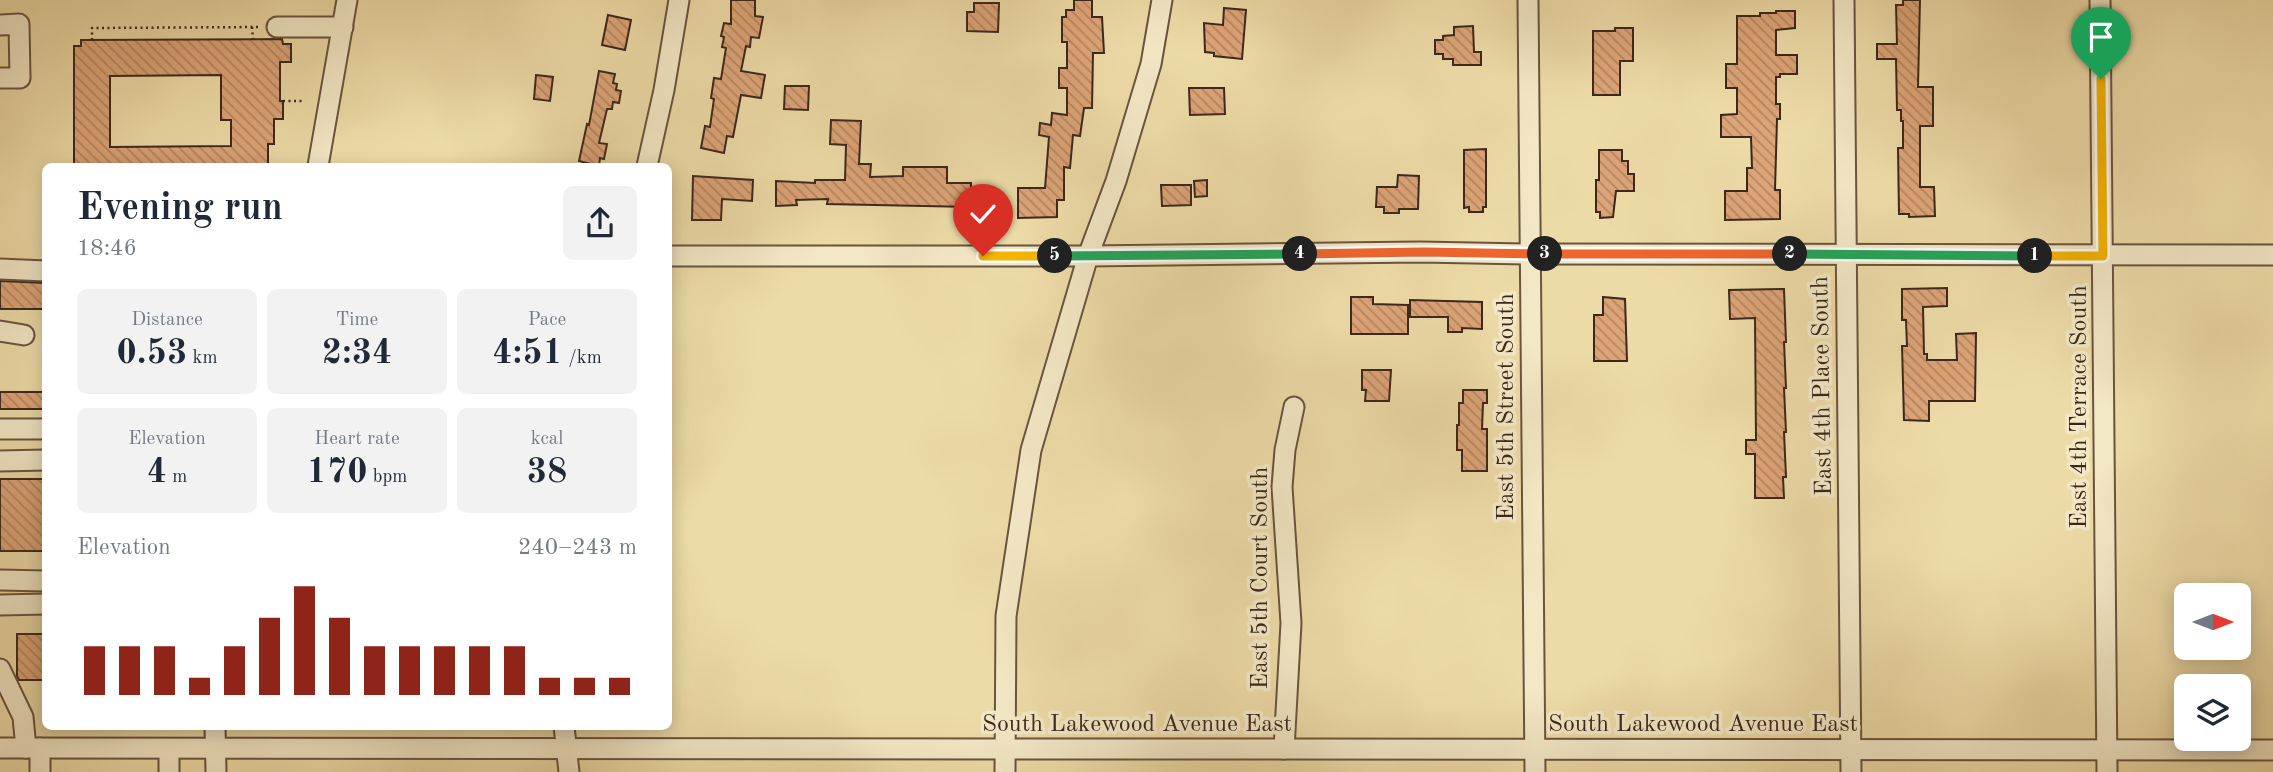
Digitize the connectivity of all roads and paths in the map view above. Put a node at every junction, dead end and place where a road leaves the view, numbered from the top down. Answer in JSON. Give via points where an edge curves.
{"nodes":[{"id":1,"x":347,"y":0,"type":"edge"},
{"id":2,"x":679,"y":0,"type":"edge"},
{"id":3,"x":1162,"y":0,"type":"edge"},
{"id":4,"x":1528,"y":0,"type":"edge"},
{"id":5,"x":1844,"y":0,"type":"edge"},
{"id":6,"x":2100,"y":0,"type":"edge"},
{"id":7,"x":0,"y":25,"type":"edge"},
{"id":8,"x":252,"y":27,"type":"junction"},
{"id":9,"x":277,"y":27,"type":"joint"},
{"id":10,"x":343,"y":27,"type":"junction"},
{"id":11,"x":253,"y":39,"type":"dead end"},
{"id":12,"x":92,"y":40,"type":"dead end"},
{"id":13,"x":0,"y":78,"type":"edge"},
{"id":14,"x":283,"y":101,"type":"dead end"},
{"id":15,"x":304,"y":101,"type":"dead end"},
{"id":16,"x":319,"y":163,"type":"edge"},
{"id":17,"x":648,"y":163,"type":"edge"},
{"id":18,"x":1529,"y":254,"type":"junction"},
{"id":19,"x":1846,"y":255,"type":"junction"},
{"id":20,"x":2273,"y":255,"type":"edge"},
{"id":21,"x":672,"y":256,"type":"edge"},
{"id":22,"x":1088,"y":256,"type":"junction"},
{"id":23,"x":2103,"y":256,"type":"junction"},
{"id":24,"x":0,"y":269,"type":"edge"},
{"id":25,"x":42,"y":271,"type":"edge"},
{"id":26,"x":0,"y":331,"type":"edge"},
{"id":27,"x":24,"y":335,"type":"dead end"},
{"id":28,"x":1294,"y":407,"type":"dead end"},
{"id":29,"x":0,"y":429,"type":"edge"},
{"id":30,"x":42,"y":429,"type":"edge"},
{"id":31,"x":42,"y":460,"type":"edge"},
{"id":32,"x":0,"y":461,"type":"edge"},
{"id":33,"x":0,"y":580,"type":"edge"},
{"id":34,"x":42,"y":581,"type":"edge"},
{"id":35,"x":42,"y":604,"type":"edge"},
{"id":36,"x":0,"y":605,"type":"edge"},
{"id":37,"x":0,"y":669,"type":"edge"},
{"id":38,"x":215,"y":730,"type":"edge"},
{"id":39,"x":564,"y":730,"type":"edge"},
{"id":40,"x":0,"y":748,"type":"edge"},
{"id":41,"x":33,"y":748,"type":"junction"},
{"id":42,"x":566,"y":748,"type":"junction"},
{"id":43,"x":1850,"y":748,"type":"junction"},
{"id":44,"x":169,"y":749,"type":"junction"},
{"id":45,"x":216,"y":749,"type":"junction"},
{"id":46,"x":1004,"y":749,"type":"junction"},
{"id":47,"x":1284,"y":749,"type":"junction"},
{"id":48,"x":1535,"y":750,"type":"junction"},
{"id":49,"x":2106,"y":750,"type":"junction"},
{"id":50,"x":2273,"y":750,"type":"edge"},
{"id":51,"x":40,"y":772,"type":"edge"},
{"id":52,"x":169,"y":772,"type":"edge"},
{"id":53,"x":216,"y":772,"type":"edge"},
{"id":54,"x":569,"y":772,"type":"edge"},
{"id":55,"x":1005,"y":772,"type":"edge"},
{"id":56,"x":1535,"y":772,"type":"edge"},
{"id":57,"x":1851,"y":772,"type":"edge"},
{"id":58,"x":2107,"y":772,"type":"edge"}],
"edges":[{"from":1,"to":10,"type":"street"},
{"from":2,"to":17,"type":"street"},
{"from":3,"to":22,"type":"street","via":[[1151,64]]},
{"from":4,"to":18,"type":"street","name":"East 5th Street South"},
{"from":5,"to":19,"type":"street","name":"East 4th Place South"},
{"from":6,"to":23,"type":"street","name":"East 4th Terrace South"},
{"from":7,"to":13,"type":"street","via":[[19,24],[20,78]]},
{"from":8,"to":9,"type":"path"},
{"from":8,"to":11,"type":"path"},
{"from":8,"to":12,"type":"path","via":[[92,28]]},
{"from":9,"to":10,"type":"street"},
{"from":10,"to":16,"type":"street"},
{"from":14,"to":15,"type":"path"},
{"from":18,"to":19,"type":"street"},
{"from":18,"to":22,"type":"street"},
{"from":18,"to":48,"type":"street","name":"East 5th Street South"},
{"from":19,"to":23,"type":"street"},
{"from":19,"to":43,"type":"street","name":"East 4th Place South"},
{"from":20,"to":23,"type":"street"},
{"from":21,"to":22,"type":"street"},
{"from":22,"to":46,"type":"street","via":[[1031,450],[1019,520],[1006,615]]},
{"from":23,"to":49,"type":"street","name":"East 4th Terrace South"},
{"from":24,"to":25,"type":"street"},
{"from":26,"to":27,"type":"street"},
{"from":28,"to":47,"type":"street","name":"East 5th Court South","via":[[1282,487],[1291,623]]},
{"from":29,"to":30,"type":"street"},
{"from":31,"to":32,"type":"street"},
{"from":33,"to":34,"type":"street"},
{"from":35,"to":36,"type":"street"},
{"from":37,"to":41,"type":"street"},
{"from":38,"to":45,"type":"street"},
{"from":39,"to":42,"type":"street"},
{"from":40,"to":41,"type":"street","name":"South Lakewood Avenue East"},
{"from":41,"to":44,"type":"street","name":"South Lakewood Avenue East"},
{"from":41,"to":51,"type":"street"},
{"from":42,"to":45,"type":"street","name":"South Lakewood Avenue East"},
{"from":42,"to":46,"type":"street","name":"South Lakewood Avenue East"},
{"from":42,"to":54,"type":"street"},
{"from":43,"to":48,"type":"street","name":"South Lakewood Avenue East"},
{"from":43,"to":49,"type":"street","name":"South Lakewood Avenue East"},
{"from":43,"to":57,"type":"street","name":"East 4th Place South"},
{"from":44,"to":45,"type":"street","name":"South Lakewood Avenue East"},
{"from":44,"to":52,"type":"street"},
{"from":45,"to":53,"type":"street"},
{"from":46,"to":47,"type":"street","name":"South Lakewood Avenue East"},
{"from":46,"to":55,"type":"street"},
{"from":47,"to":48,"type":"street","name":"South Lakewood Avenue East"},
{"from":48,"to":56,"type":"street","name":"East 5th Street South"},
{"from":49,"to":50,"type":"street","name":"South Lakewood Avenue East"},
{"from":49,"to":58,"type":"street","name":"East 4th Terrace South"}]}
